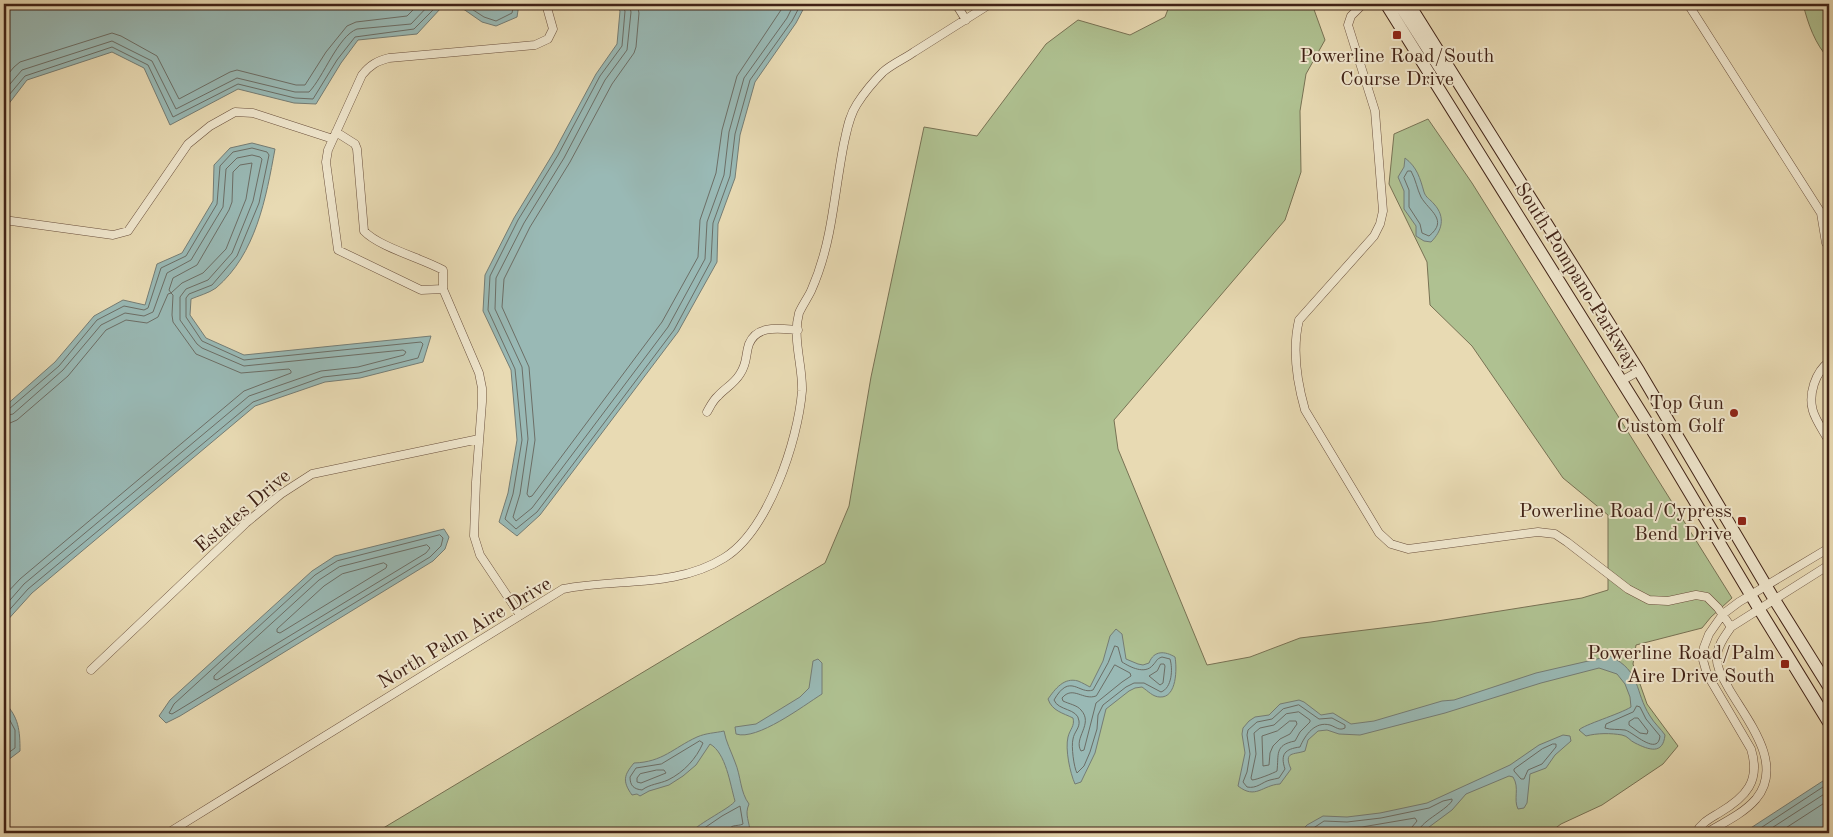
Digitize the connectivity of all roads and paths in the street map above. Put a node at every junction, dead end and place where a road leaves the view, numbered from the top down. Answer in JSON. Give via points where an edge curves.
{"nodes":[{"id":1,"x":546,"y":4,"type":"edge"},
{"id":2,"x":956,"y":4,"type":"edge"},
{"id":3,"x":972,"y":4,"type":"edge"},
{"id":4,"x":990,"y":4,"type":"edge"},
{"id":5,"x":1364,"y":4,"type":"edge"},
{"id":6,"x":1386,"y":4,"type":"edge"},
{"id":7,"x":1399,"y":4,"type":"edge"},
{"id":8,"x":1410,"y":4,"type":"edge"},
{"id":9,"x":1688,"y":4,"type":"edge"},
{"id":10,"x":977,"y":12,"type":"junction"},
{"id":11,"x":966,"y":20,"type":"junction"},
{"id":12,"x":1458,"y":82,"type":"junction"},
{"id":13,"x":334,"y":135,"type":"junction"},
{"id":14,"x":4,"y":220,"type":"edge"},
{"id":15,"x":1826,"y":243,"type":"dead end"},
{"id":16,"x":443,"y":289,"type":"junction"},
{"id":17,"x":798,"y":330,"type":"junction"},
{"id":18,"x":1829,"y":362,"type":"edge"},
{"id":19,"x":1639,"y":371,"type":"junction"},
{"id":20,"x":1622,"y":381,"type":"junction"},
{"id":21,"x":707,"y":412,"type":"dead end"},
{"id":22,"x":479,"y":439,"type":"junction"},
{"id":23,"x":1829,"y":441,"type":"edge"},
{"id":24,"x":1829,"y":548,"type":"edge"},
{"id":25,"x":1829,"y":566,"type":"edge"},
{"id":26,"x":1766,"y":585,"type":"junction"},
{"id":27,"x":1750,"y":595,"type":"junction"},
{"id":28,"x":1774,"y":599,"type":"junction"},
{"id":29,"x":1758,"y":609,"type":"junction"},
{"id":30,"x":1723,"y":614,"type":"junction"},
{"id":31,"x":520,"y":615,"type":"junction"},
{"id":32,"x":1731,"y":627,"type":"junction"},
{"id":33,"x":91,"y":670,"type":"dead end"},
{"id":34,"x":1829,"y":687,"type":"edge"},
{"id":35,"x":1829,"y":723,"type":"edge"},
{"id":36,"x":168,"y":833,"type":"edge"},
{"id":37,"x":1696,"y":833,"type":"edge"},
{"id":38,"x":1706,"y":833,"type":"edge"}],
"edges":[{"from":1,"to":13,"type":"street","via":[[553,29],[548,39],[535,45],[378,60],[362,75]]},
{"from":2,"to":11,"type":"street"},
{"from":3,"to":10,"type":"street"},
{"from":4,"to":10,"type":"street","name":"North Palm Aire Drive"},
{"from":5,"to":30,"type":"street","via":[[1351,16],[1348,25],[1376,111],[1383,211],[1374,236],[1299,320],[1295,336],[1300,390],[1309,417],[1379,533],[1391,544],[1408,549],[1538,532],[1554,534],[1628,589],[1649,600],[1707,597]]},
{"from":6,"to":20,"type":"main road","name":"South Pompano Parkway"},
{"from":7,"to":12,"type":"main road","via":[[1441,70]]},
{"from":8,"to":12,"type":"main road","name":"South Pompano Parkway"},
{"from":9,"to":15,"type":"street","via":[[1821,213]]},
{"from":10,"to":11,"type":"street","name":"North Palm Aire Drive"},
{"from":11,"to":17,"type":"street","name":"North Palm Aire Drive","via":[[884,72],[856,106],[849,120],[825,250],[799,314]]},
{"from":12,"to":19,"type":"main road","name":"South Pompano Parkway"},
{"from":13,"to":14,"type":"street","via":[[253,113],[235,112],[188,144],[128,230],[113,235]]},
{"from":13,"to":16,"type":"street","via":[[354,144],[357,149],[364,231],[384,244],[443,270]]},
{"from":13,"to":16,"type":"street","via":[[326,162],[338,250],[420,290]]},
{"from":16,"to":22,"type":"street","via":[[479,373],[482,402]]},
{"from":17,"to":21,"type":"street","via":[[772,328],[757,334],[750,343],[740,375],[716,397]]},
{"from":17,"to":31,"type":"street","name":"North Palm Aire Drive","via":[[802,392],[793,438],[760,521],[745,541],[725,558],[701,570],[669,578],[586,584],[564,589]]},
{"from":18,"to":23,"type":"street","via":[[1816,376],[1810,395],[1812,411]]},
{"from":19,"to":20,"type":"street"},
{"from":19,"to":26,"type":"main road","name":"South Pompano Parkway"},
{"from":20,"to":27,"type":"main road","name":"South Pompano Parkway"},
{"from":22,"to":31,"type":"street","via":[[474,536],[480,555]]},
{"from":22,"to":33,"type":"street","name":"Estates Drive","via":[[312,474],[246,523]]},
{"from":24,"to":26,"type":"street"},
{"from":25,"to":28,"type":"street"},
{"from":26,"to":27,"type":"street"},
{"from":26,"to":28,"type":"main road","name":"South Pompano Parkway"},
{"from":27,"to":29,"type":"main road","name":"South Pompano Parkway"},
{"from":27,"to":30,"type":"street"},
{"from":28,"to":29,"type":"street"},
{"from":28,"to":34,"type":"main road","name":"South Pompano Parkway"},
{"from":29,"to":32,"type":"street"},
{"from":29,"to":35,"type":"main road","name":"South Pompano Parkway"},
{"from":30,"to":32,"type":"street"},
{"from":30,"to":37,"type":"street","via":[[1704,647],[1703,660],[1707,674],[1751,749],[1754,775],[1741,797],[1701,824]]},
{"from":31,"to":36,"type":"street","name":"North Palm Aire Drive"},
{"from":32,"to":38,"type":"street","via":[[1721,640],[1717,655],[1719,670],[1763,748],[1767,762],[1765,784],[1743,811]]}]}
